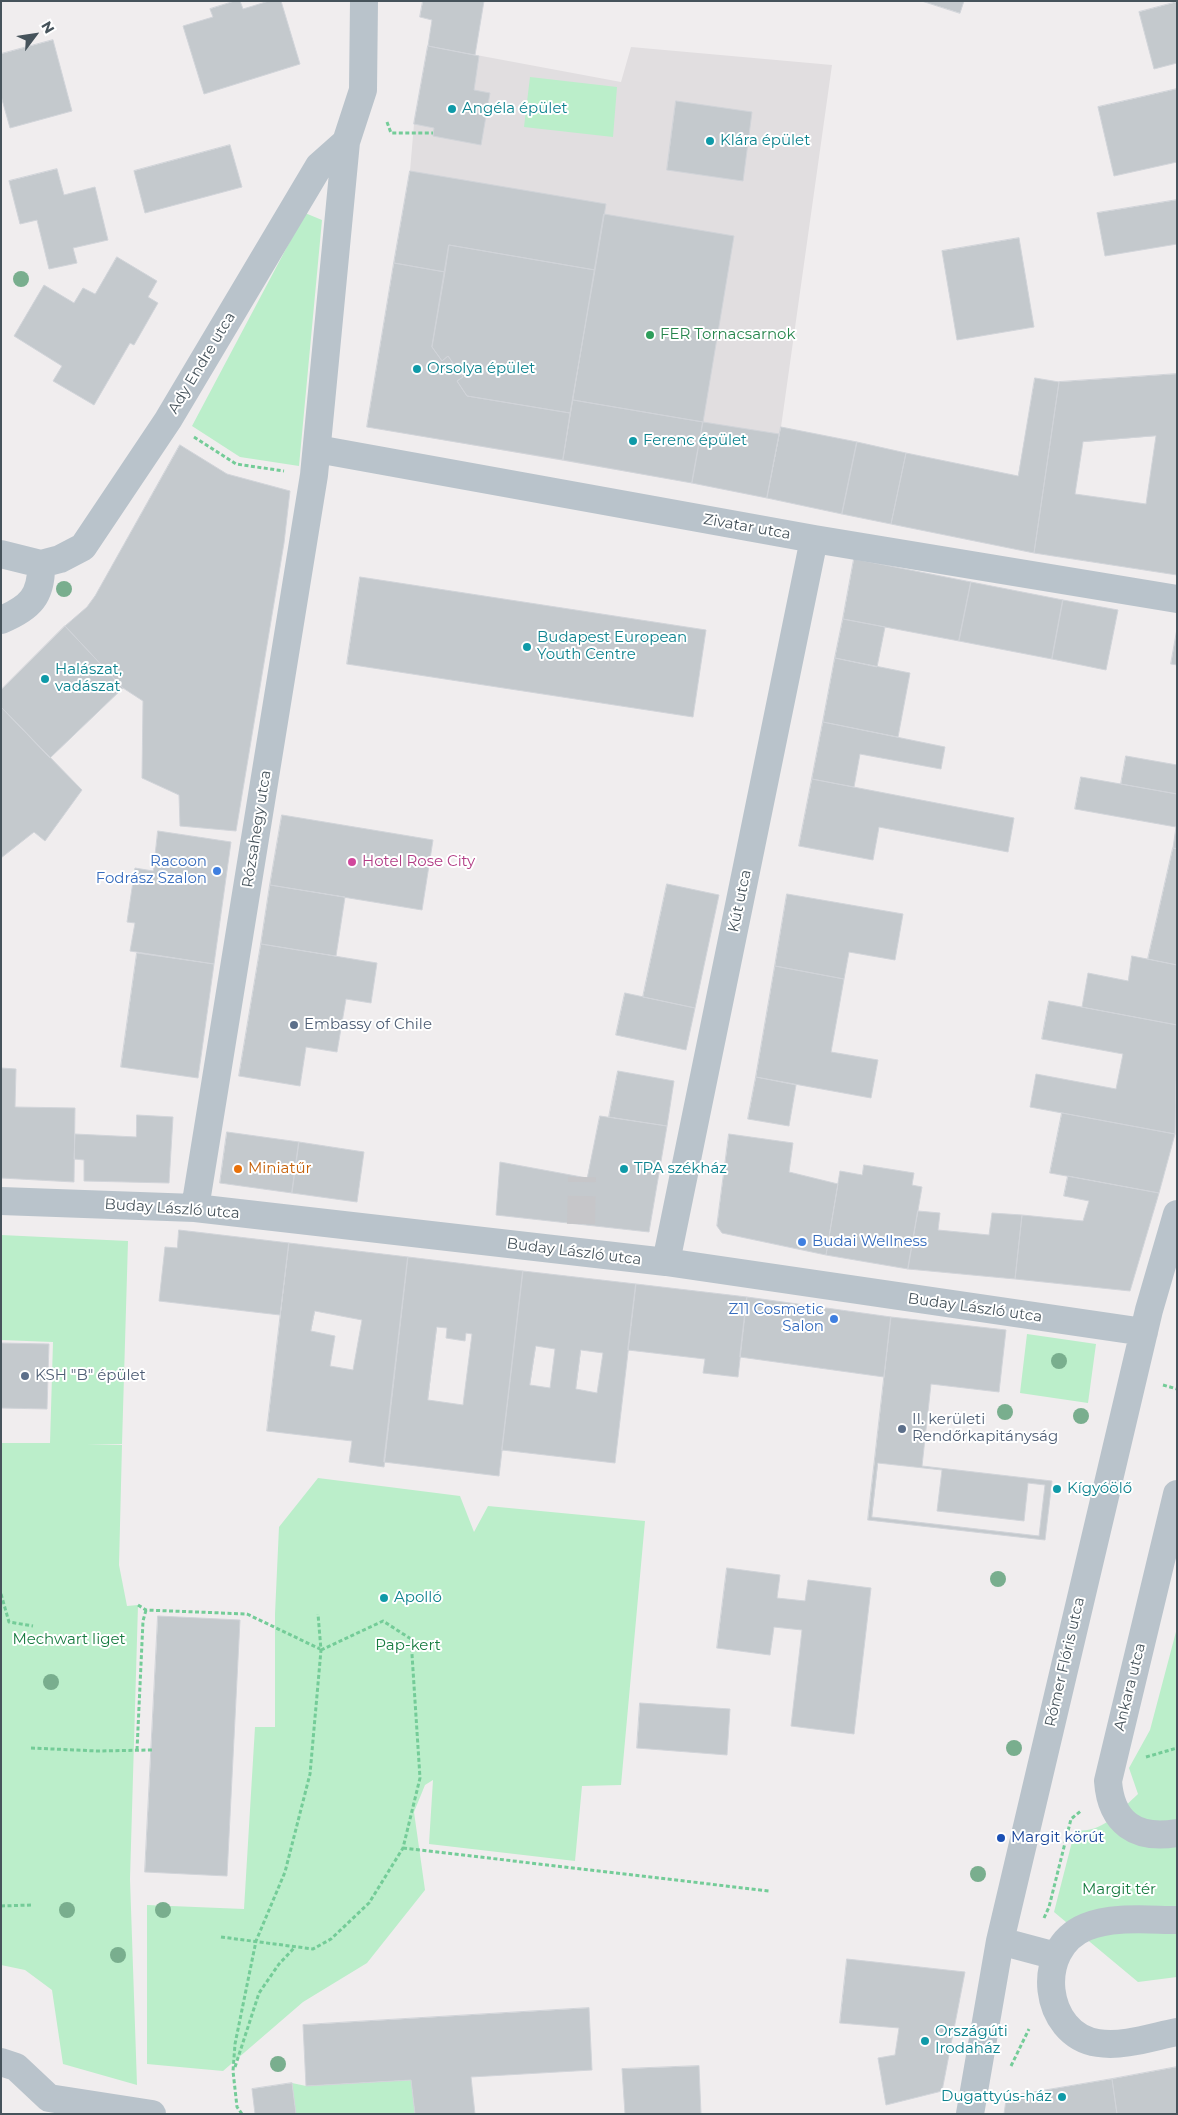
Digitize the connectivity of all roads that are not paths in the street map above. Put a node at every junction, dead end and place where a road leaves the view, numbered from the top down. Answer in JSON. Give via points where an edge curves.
{"nodes":[{"id":1,"x":364,"y":1,"type":"edge"},
{"id":2,"x":346,"y":142,"type":"junction"},
{"id":3,"x":316,"y":462,"type":"junction"},
{"id":4,"x":814,"y":539,"type":"junction"},
{"id":5,"x":1,"y":554,"type":"edge"},
{"id":6,"x":41,"y":564,"type":"junction"},
{"id":7,"x":1177,"y":599,"type":"edge"},
{"id":8,"x":1,"y":620,"type":"edge"},
{"id":9,"x":1,"y":1201,"type":"edge"},
{"id":10,"x":195,"y":1208,"type":"junction"},
{"id":11,"x":1177,"y":1214,"type":"edge"},
{"id":12,"x":666,"y":1262,"type":"junction"},
{"id":13,"x":1144,"y":1332,"type":"junction"},
{"id":14,"x":1177,"y":1494,"type":"edge"},
{"id":15,"x":1177,"y":1833,"type":"edge"},
{"id":16,"x":1177,"y":1920,"type":"edge"},
{"id":17,"x":1000,"y":1942,"type":"junction"},
{"id":18,"x":1056,"y":1956,"type":"junction"},
{"id":19,"x":1177,"y":2032,"type":"edge"},
{"id":20,"x":1,"y":2062,"type":"edge"},
{"id":21,"x":152,"y":2114,"type":"edge"},
{"id":22,"x":970,"y":2114,"type":"edge"}],
"edges":[{"from":1,"to":2,"type":"street","via":[[363,90]]},
{"from":2,"to":3,"type":"street"},
{"from":2,"to":6,"type":"street","name":"Ady Endre utca","via":[[318,166],[168,420],[83,547]]},
{"from":3,"to":4,"type":"street","name":"Zivatar utca"},
{"from":3,"to":10,"type":"street","name":"Rózsahegy utca"},
{"from":4,"to":7,"type":"street","name":"Zivatar utca"},
{"from":4,"to":12,"type":"street","name":"Kút utca"},
{"from":5,"to":6,"type":"street"},
{"from":6,"to":8,"type":"street","via":[[42,582],[34,600]]},
{"from":9,"to":10,"type":"street","name":"Buday László utca"},
{"from":10,"to":12,"type":"street","name":"Buday László utca"},
{"from":11,"to":13,"type":"street","name":"Rómer Flóris utca"},
{"from":12,"to":13,"type":"street","name":"Buday László utca"},
{"from":13,"to":17,"type":"street","name":"Rómer Flóris utca"},
{"from":14,"to":15,"type":"street","name":"Ankara utca","via":[[1108,1781],[1113,1807],[1131,1828],[1154,1836]]},
{"from":16,"to":18,"type":"street","via":[[1113,1922],[1086,1927],[1070,1938]]},
{"from":17,"to":18,"type":"street"},
{"from":17,"to":22,"type":"street","name":"Rómer Flóris utca"},
{"from":18,"to":19,"type":"street","via":[[1051,1970],[1052,1997],[1066,2023],[1086,2039],[1098,2043],[1123,2043]]},
{"from":20,"to":21,"type":"street","via":[[16,2068],[49,2098]]}]}
